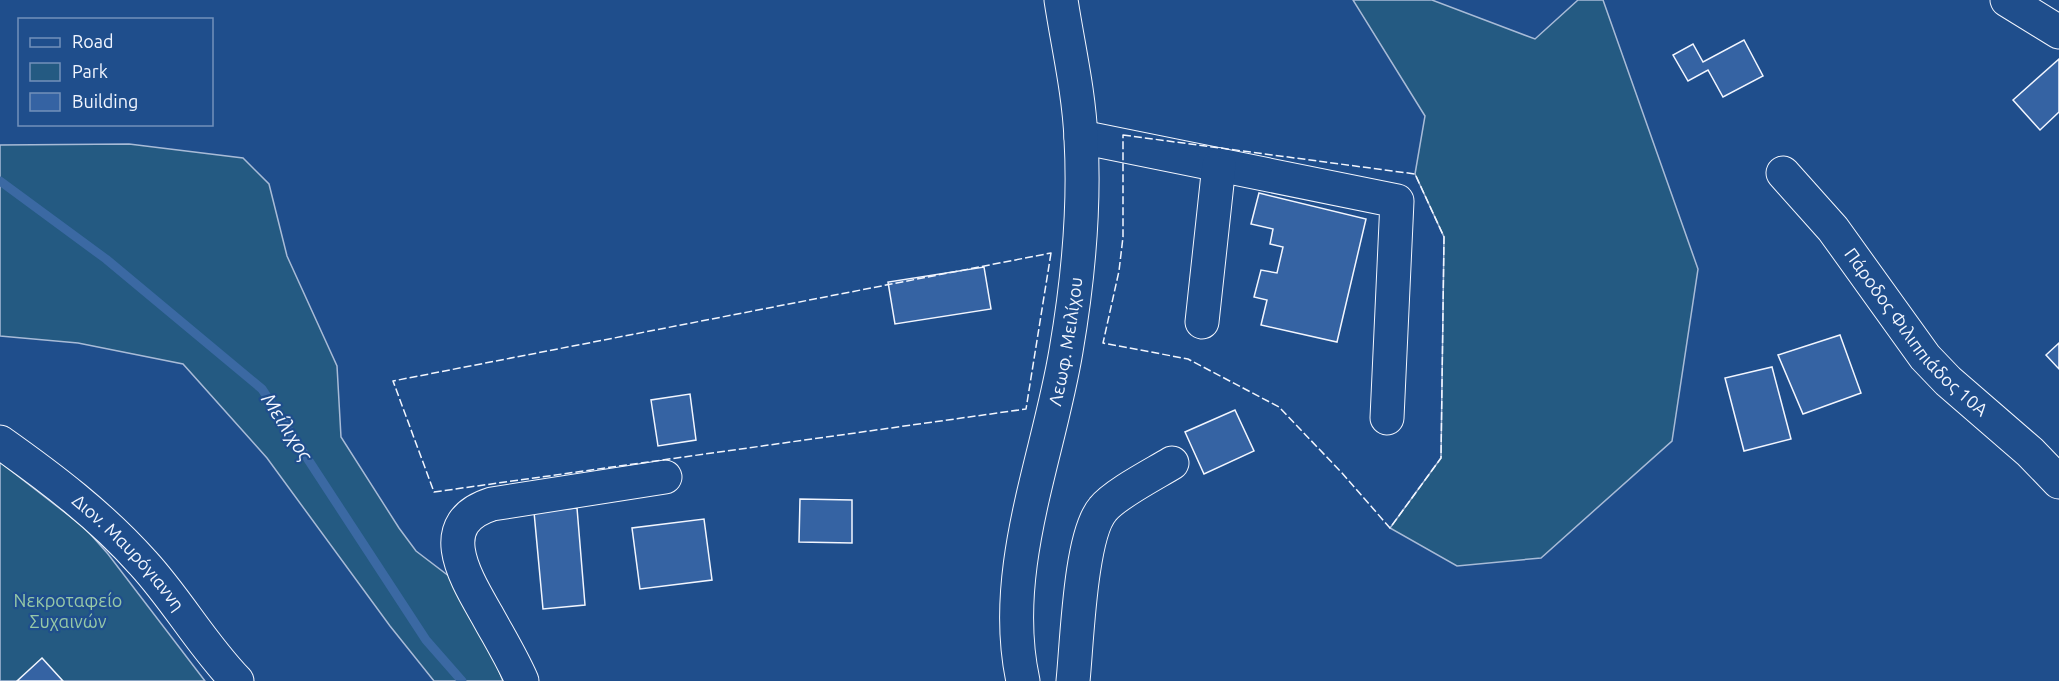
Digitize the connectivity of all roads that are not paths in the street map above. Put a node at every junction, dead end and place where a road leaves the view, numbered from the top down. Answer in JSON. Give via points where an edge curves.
{"nodes":[{"id":1,"x":1061,"y":0,"type":"edge"},
{"id":2,"x":2007,"y":0,"type":"edge"},
{"id":3,"x":2059,"y":32,"type":"edge"},
{"id":4,"x":1081,"y":137,"type":"junction"},
{"id":5,"x":1219,"y":165,"type":"junction"},
{"id":6,"x":1783,"y":173,"type":"dead end"},
{"id":7,"x":1203,"y":322,"type":"dead end"},
{"id":8,"x":1387,"y":418,"type":"dead end"},
{"id":9,"x":0,"y":442,"type":"edge"},
{"id":10,"x":1172,"y":463,"type":"dead end"},
{"id":11,"x":665,"y":477,"type":"dead end"},
{"id":12,"x":2059,"y":482,"type":"edge"},
{"id":13,"x":237,"y":681,"type":"edge"},
{"id":14,"x":522,"y":681,"type":"edge"},
{"id":15,"x":1023,"y":681,"type":"edge"},
{"id":16,"x":1073,"y":681,"type":"edge"}],
"edges":[{"from":1,"to":4,"type":"street","name":"Λεωφ. Μειλίχου"},
{"from":2,"to":3,"type":"street"},
{"from":4,"to":5,"type":"street"},
{"from":4,"to":15,"type":"street","name":"Λεωφ. Μειλίχου","via":[[1082,200],[1074,299],[1020,569],[1017,622]]},
{"from":5,"to":7,"type":"street"},
{"from":5,"to":8,"type":"street","via":[[1397,201]]},
{"from":6,"to":12,"type":"street","name":"Πάροδος Φιλιππιάδος 10Α","via":[[1833,229],[1925,357]]},
{"from":9,"to":13,"type":"street","name":"Διον. Μαυρόγιαννη","via":[[51,478],[116,534],[160,582]]},
{"from":10,"to":16,"type":"street","via":[[1110,502],[1098,516],[1085,568]]},
{"from":11,"to":14,"type":"street","via":[[492,504],[466,517],[458,543],[462,567]]}]}
